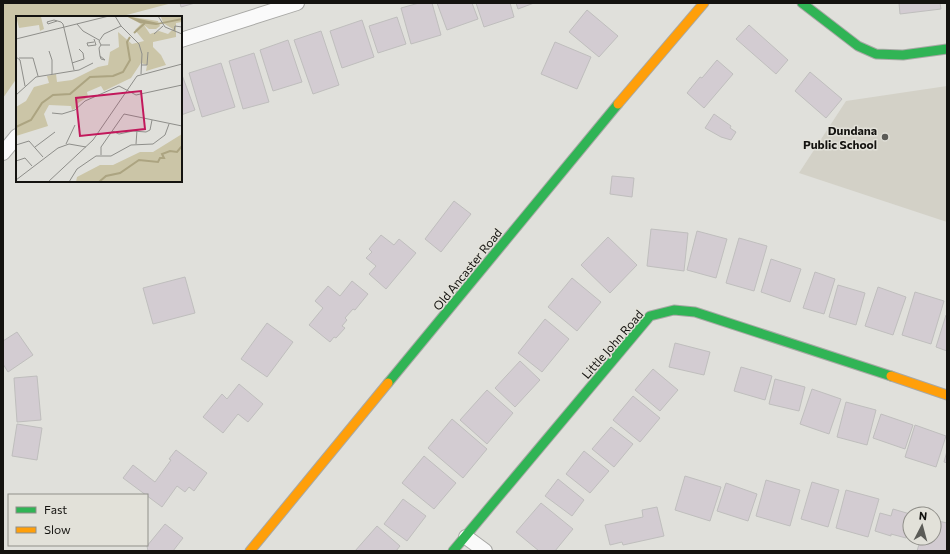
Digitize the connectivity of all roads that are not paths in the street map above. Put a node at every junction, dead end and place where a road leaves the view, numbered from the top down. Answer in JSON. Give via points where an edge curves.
{"nodes":[{"id":1,"x":297,"y":3,"type":"edge"},
{"id":2,"x":704,"y":3,"type":"edge"},
{"id":3,"x":802,"y":3,"type":"edge"},
{"id":4,"x":182,"y":40,"type":"edge"},
{"id":5,"x":947,"y":49,"type":"edge"},
{"id":6,"x":16,"y":137,"type":"edge"},
{"id":7,"x":3,"y":153,"type":"edge"},
{"id":8,"x":947,"y":395,"type":"edge"},
{"id":9,"x":466,"y":537,"type":"junction"},
{"id":10,"x":250,"y":551,"type":"edge"},
{"id":11,"x":453,"y":551,"type":"edge"},
{"id":12,"x":485,"y":551,"type":"edge"}],
"edges":[{"from":1,"to":4,"type":"street"},
{"from":2,"to":10,"type":"street","name":"Old Ancaster Road","via":[[582,147]]},
{"from":3,"to":5,"type":"street","via":[[858,46],[876,54],[903,55]]},
{"from":6,"to":7,"type":"street"},
{"from":8,"to":9,"type":"street","name":"Little John Road","via":[[695,312],[674,310],[650,316]]},
{"from":9,"to":11,"type":"street","name":"Little John Road"},
{"from":9,"to":12,"type":"street"}]}
